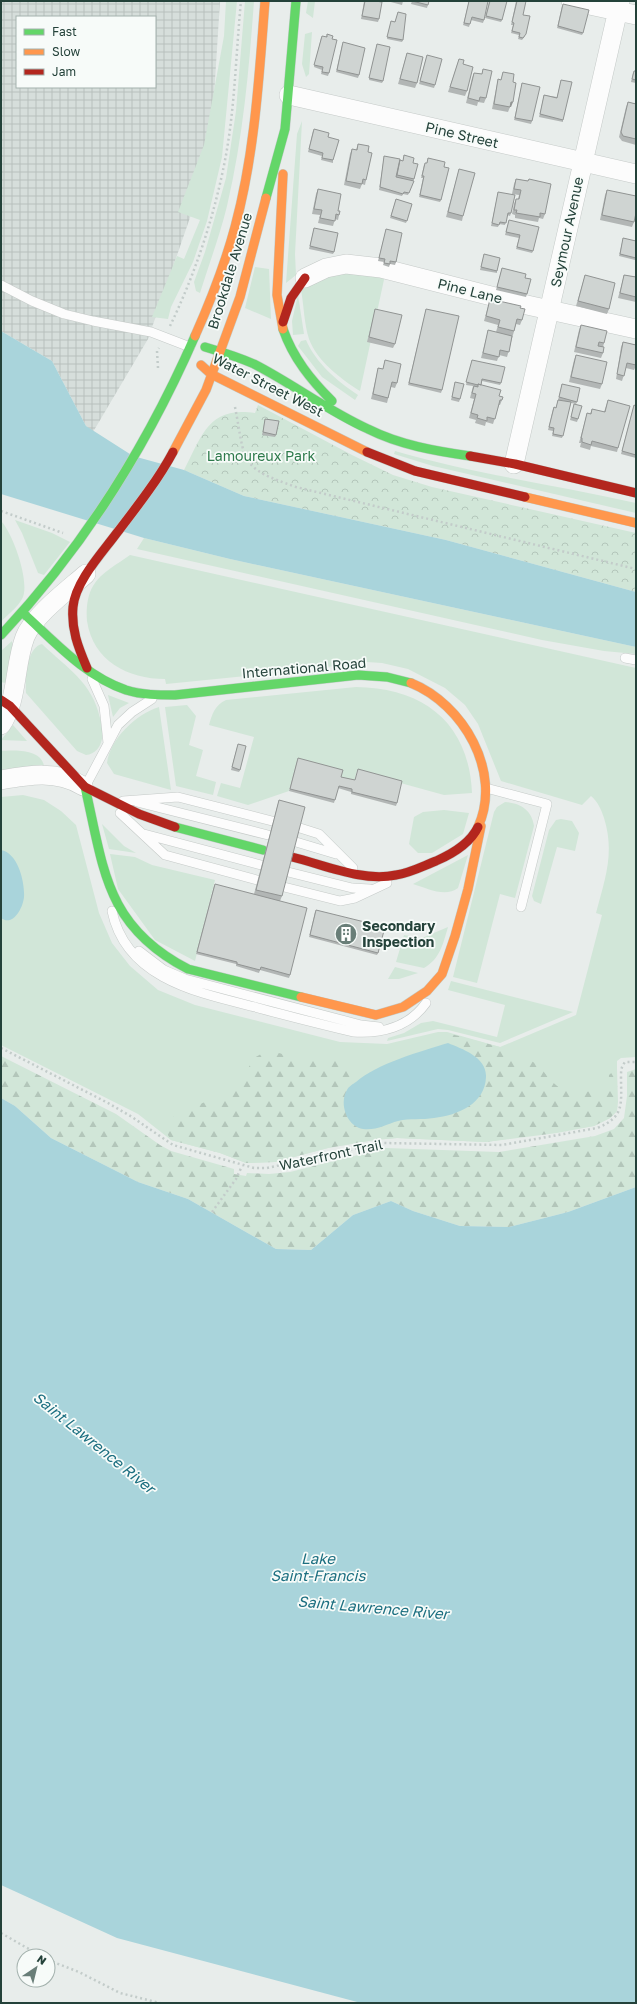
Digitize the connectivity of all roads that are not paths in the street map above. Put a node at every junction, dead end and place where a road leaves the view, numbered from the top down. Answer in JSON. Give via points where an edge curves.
{"nodes":[{"id":1,"x":265,"y":1,"type":"edge"},
{"id":2,"x":296,"y":1,"type":"edge"},
{"id":3,"x":571,"y":1,"type":"edge"},
{"id":4,"x":618,"y":6,"type":"edge"},
{"id":5,"x":636,"y":15,"type":"edge"},
{"id":6,"x":288,"y":95,"type":"junction"},
{"id":7,"x":284,"y":129,"type":"junction"},
{"id":8,"x":583,"y":162,"type":"junction"},
{"id":9,"x":636,"y":174,"type":"edge"},
{"id":10,"x":305,"y":278,"type":"joint"},
{"id":11,"x":1,"y":285,"type":"edge"},
{"id":12,"x":550,"y":310,"type":"junction"},
{"id":13,"x":636,"y":329,"type":"edge"},
{"id":14,"x":282,"y":331,"type":"junction"},
{"id":15,"x":190,"y":347,"type":"junction"},
{"id":16,"x":220,"y":351,"type":"junction"},
{"id":17,"x":211,"y":374,"type":"junction"},
{"id":18,"x":355,"y":422,"type":"junction"},
{"id":19,"x":514,"y":464,"type":"junction"},
{"id":20,"x":636,"y":493,"type":"edge"},
{"id":21,"x":636,"y":523,"type":"edge"},
{"id":22,"x":89,"y":570,"type":"junction"},
{"id":23,"x":29,"y":618,"type":"junction"},
{"id":24,"x":1,"y":635,"type":"edge"},
{"id":25,"x":625,"y":658,"type":"dead end"},
{"id":26,"x":636,"y":660,"type":"edge"},
{"id":27,"x":88,"y":672,"type":"junction"},
{"id":28,"x":156,"y":696,"type":"junction"},
{"id":29,"x":6,"y":703,"type":"edge"},
{"id":30,"x":1,"y":726,"type":"edge"},
{"id":31,"x":108,"y":744,"type":"junction"},
{"id":32,"x":1,"y":780,"type":"edge"},
{"id":33,"x":486,"y":788,"type":"junction"},
{"id":34,"x":91,"y":790,"type":"junction"},
{"id":35,"x":108,"y":799,"type":"junction"},
{"id":36,"x":124,"y":801,"type":"junction"},
{"id":37,"x":484,"y":815,"type":"junction"},
{"id":38,"x":272,"y":820,"type":"edge"},
{"id":39,"x":136,"y":828,"type":"junction"},
{"id":40,"x":300,"y":828,"type":"edge"},
{"id":41,"x":268,"y":835,"type":"edge"},
{"id":42,"x":296,"y":842,"type":"edge"},
{"id":43,"x":263,"y":850,"type":"dead end"},
{"id":44,"x":292,"y":857,"type":"edge"},
{"id":45,"x":345,"y":860,"type":"junction"},
{"id":46,"x":261,"y":865,"type":"edge"},
{"id":47,"x":288,"y":872,"type":"edge"},
{"id":48,"x":411,"y":873,"type":"junction"},
{"id":49,"x":366,"y":876,"type":"junction"},
{"id":50,"x":106,"y":880,"type":"junction"},
{"id":51,"x":257,"y":880,"type":"edge"},
{"id":52,"x":382,"y":886,"type":"junction"},
{"id":53,"x":284,"y":887,"type":"edge"},
{"id":54,"x":521,"y":907,"type":"dead end"},
{"id":55,"x":441,"y":975,"type":"junction"}],
"edges":[{"from":1,"to":15,"type":"main road","name":"Brookdale Avenue","via":[[257,103],[241,202],[225,261]]},
{"from":2,"to":6,"type":"main road","name":"Brookdale Avenue"},
{"from":3,"to":4,"type":"street"},
{"from":4,"to":5,"type":"street"},
{"from":4,"to":8,"type":"street","name":"Seymour Avenue"},
{"from":6,"to":7,"type":"main road","name":"Brookdale Avenue"},
{"from":6,"to":8,"type":"street","name":"Pine Street"},
{"from":7,"to":14,"type":"main road","via":[[277,295]]},
{"from":7,"to":16,"type":"main road","name":"Brookdale Avenue","via":[[240,296]]},
{"from":8,"to":9,"type":"street","name":"Pine Street"},
{"from":8,"to":12,"type":"street","name":"Seymour Avenue"},
{"from":10,"to":12,"type":"street","name":"Pine Lane","via":[[326,268],[346,264],[380,268]]},
{"from":10,"to":14,"type":"main road","via":[[298,284],[285,310]]},
{"from":11,"to":15,"type":"lane","via":[[64,314],[151,332]]},
{"from":12,"to":13,"type":"street","name":"Pine Lane"},
{"from":12,"to":19,"type":"street","name":"Seymour Avenue"},
{"from":14,"to":18,"type":"main road","via":[[293,355],[315,385]]},
{"from":15,"to":16,"type":"main road","name":"Water Street West","via":[[203,346]]},
{"from":15,"to":17,"type":"main road","name":"Water Street West","via":[[197,362]]},
{"from":15,"to":23,"type":"main road","name":"Brookdale Avenue","via":[[143,443],[107,503]]},
{"from":16,"to":17,"type":"main road","name":"Brookdale Avenue"},
{"from":16,"to":18,"type":"main road","name":"Water Street West","via":[[261,369]]},
{"from":17,"to":21,"type":"main road","name":"Water Street West","via":[[370,453],[415,471]]},
{"from":17,"to":22,"type":"main road","name":"Brookdale Avenue","via":[[206,390],[172,454]]},
{"from":18,"to":19,"type":"main road","name":"Water Street West","via":[[404,443]]},
{"from":19,"to":20,"type":"main road","name":"Water Street West"},
{"from":22,"to":23,"type":"street"},
{"from":22,"to":27,"type":"main road","via":[[76,594],[72,618],[77,646]]},
{"from":23,"to":24,"type":"main road"},
{"from":23,"to":27,"type":"main road","name":"International Road"},
{"from":23,"to":29,"type":"street"},
{"from":25,"to":26,"type":"lane"},
{"from":27,"to":28,"type":"main road","name":"International Road","via":[[134,694]]},
{"from":27,"to":31,"type":"lane","via":[[104,706]]},
{"from":28,"to":31,"type":"lane","via":[[124,719]]},
{"from":28,"to":33,"type":"main road","name":"International Road","via":[[358,675],[396,679],[415,685],[430,694],[446,705],[462,722],[476,751]]},
{"from":29,"to":30,"type":"street"},
{"from":29,"to":34,"type":"main road"},
{"from":31,"to":34,"type":"lane"},
{"from":32,"to":34,"type":"street","via":[[46,774],[74,781]]},
{"from":33,"to":37,"type":"main road","name":"International Road"},
{"from":33,"to":54,"type":"lane","via":[[546,804]]},
{"from":34,"to":35,"type":"main road"},
{"from":34,"to":39,"type":"lane"},
{"from":34,"to":50,"type":"main road"},
{"from":35,"to":36,"type":"lane"},
{"from":35,"to":43,"type":"main road","via":[[165,824]]},
{"from":36,"to":38,"type":"lane","via":[[178,797]]},
{"from":36,"to":41,"type":"lane","via":[[137,802]]},
{"from":37,"to":48,"type":"main road","name":"International Road","via":[[476,830],[460,848]]},
{"from":37,"to":55,"type":"main road","via":[[457,931]]},
{"from":39,"to":46,"type":"lane","via":[[152,837]]},
{"from":39,"to":51,"type":"lane","via":[[160,852],[169,857]]},
{"from":40,"to":45,"type":"lane","via":[[319,834]]},
{"from":42,"to":45,"type":"lane","via":[[333,852]]},
{"from":44,"to":49,"type":"main road","name":"International Road"},
{"from":45,"to":49,"type":"lane"},
{"from":47,"to":52,"type":"lane","via":[[356,889]]},
{"from":48,"to":49,"type":"main road","name":"International Road","via":[[382,877]]},
{"from":48,"to":52,"type":"lane"},
{"from":50,"to":55,"type":"main road","via":[[119,908],[142,939],[171,961],[188,969],[376,1016],[388,1014],[411,1003],[425,993]]},
{"from":50,"to":55,"type":"lane","via":[[113,914],[125,942],[157,973],[184,988],[353,1032],[366,1033],[396,1027],[407,1021],[424,1005]]},
{"from":52,"to":53,"type":"lane","via":[[355,898],[340,901]]}]}
